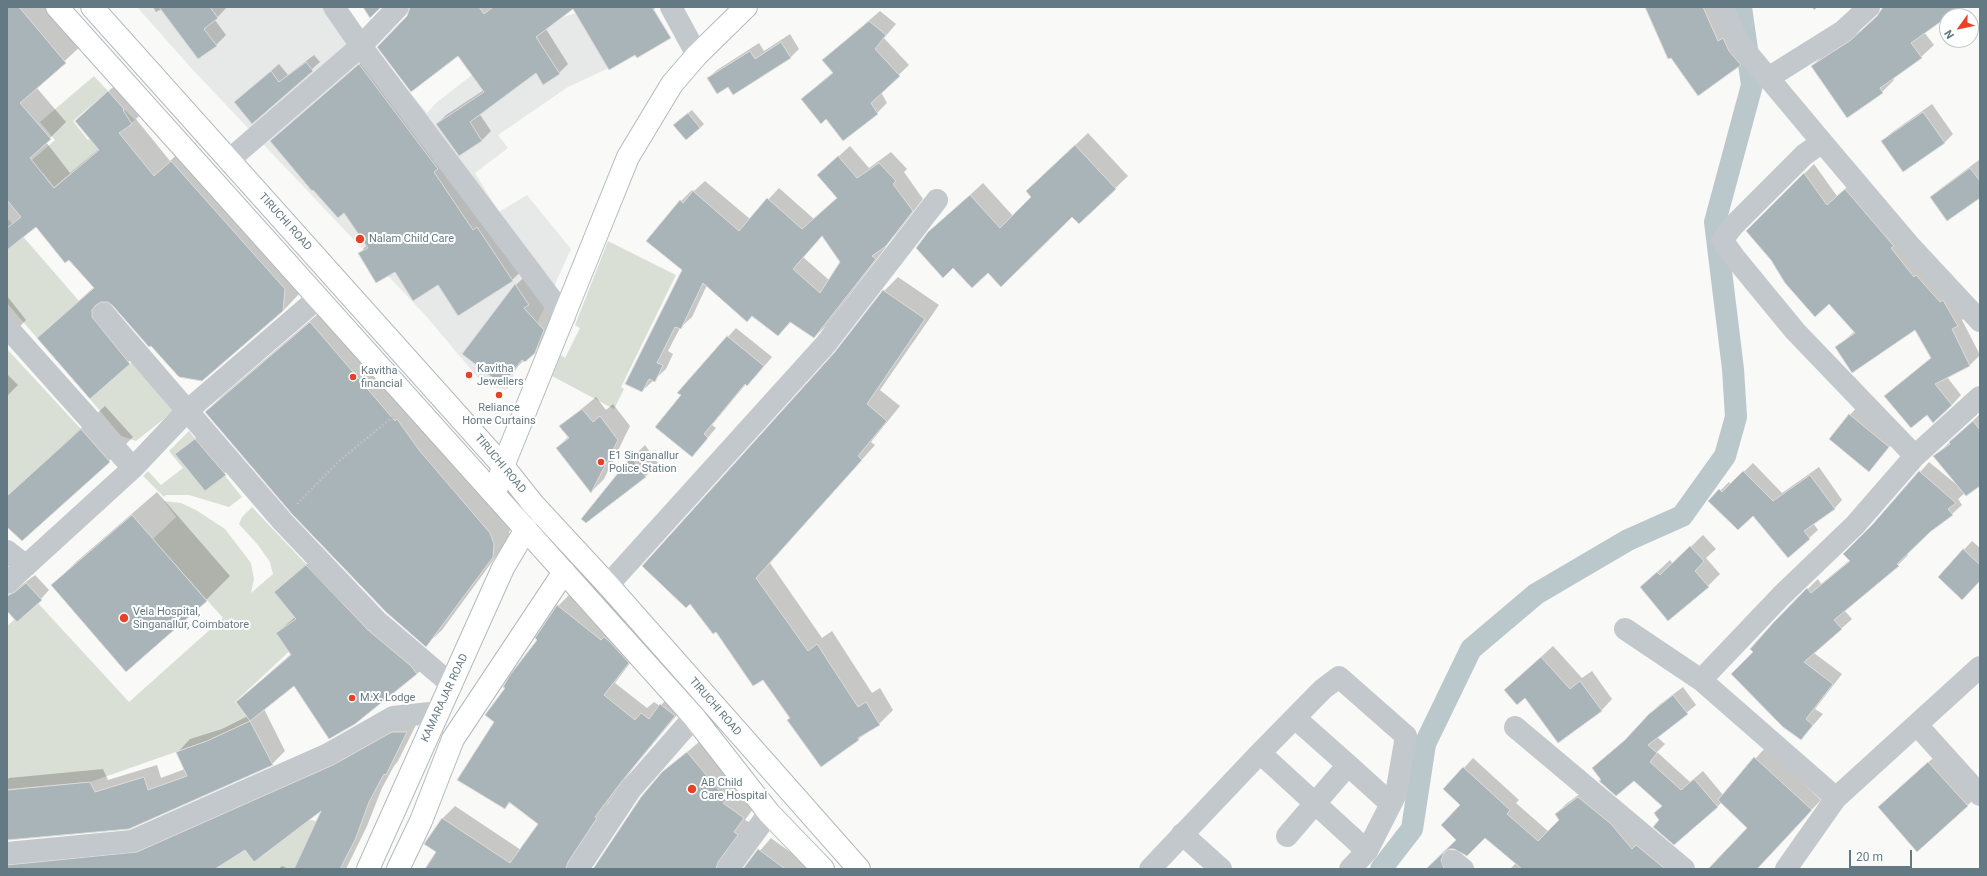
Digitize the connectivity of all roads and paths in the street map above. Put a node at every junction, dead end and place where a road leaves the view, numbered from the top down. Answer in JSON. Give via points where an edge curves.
{"nodes":[{"id":1,"x":57,"y":7,"type":"edge"},
{"id":2,"x":92,"y":7,"type":"edge"},
{"id":3,"x":334,"y":7,"type":"edge"},
{"id":4,"x":398,"y":7,"type":"edge"},
{"id":5,"x":671,"y":7,"type":"edge"},
{"id":6,"x":746,"y":7,"type":"edge"},
{"id":7,"x":1722,"y":7,"type":"edge"},
{"id":8,"x":1869,"y":7,"type":"edge"},
{"id":9,"x":110,"y":26,"type":"junction"},
{"id":10,"x":91,"y":45,"type":"junction"},
{"id":11,"x":361,"y":46,"type":"junction"},
{"id":12,"x":697,"y":54,"type":"junction"},
{"id":13,"x":1768,"y":77,"type":"junction"},
{"id":14,"x":1822,"y":142,"type":"junction"},
{"id":15,"x":230,"y":160,"type":"junction"},
{"id":16,"x":937,"y":200,"type":"dead end"},
{"id":17,"x":318,"y":298,"type":"junction"},
{"id":18,"x":104,"y":314,"type":"dead end"},
{"id":19,"x":565,"y":317,"type":"junction"},
{"id":20,"x":1980,"y":321,"type":"edge"},
{"id":21,"x":7,"y":327,"type":"edge"},
{"id":22,"x":1980,"y":397,"type":"edge"},
{"id":23,"x":411,"y":401,"type":"junction"},
{"id":24,"x":187,"y":411,"type":"junction"},
{"id":25,"x":1915,"y":456,"type":"junction"},
{"id":26,"x":504,"y":466,"type":"junction"},
{"id":27,"x":133,"y":468,"type":"junction"},
{"id":28,"x":495,"y":494,"type":"junction"},
{"id":29,"x":283,"y":522,"type":"junction"},
{"id":30,"x":526,"y":530,"type":"junction"},
{"id":31,"x":7,"y":551,"type":"edge"},
{"id":32,"x":26,"y":566,"type":"junction"},
{"id":33,"x":564,"y":572,"type":"junction"},
{"id":34,"x":7,"y":583,"type":"edge"},
{"id":35,"x":608,"y":586,"type":"junction"},
{"id":36,"x":1625,"y":628,"type":"dead end"},
{"id":37,"x":1980,"y":667,"type":"edge"},
{"id":38,"x":1701,"y":680,"type":"junction"},
{"id":39,"x":452,"y":685,"type":"junction"},
{"id":40,"x":439,"y":712,"type":"junction"},
{"id":41,"x":694,"y":717,"type":"junction"},
{"id":42,"x":1295,"y":718,"type":"junction"},
{"id":43,"x":1917,"y":725,"type":"junction"},
{"id":44,"x":1515,"y":727,"type":"dead end"},
{"id":45,"x":1260,"y":753,"type":"junction"},
{"id":46,"x":1348,"y":765,"type":"junction"},
{"id":47,"x":1980,"y":794,"type":"edge"},
{"id":48,"x":1836,"y":798,"type":"junction"},
{"id":49,"x":1315,"y":804,"type":"junction"},
{"id":50,"x":1391,"y":804,"type":"junction"},
{"id":51,"x":769,"y":813,"type":"junction"},
{"id":52,"x":1182,"y":834,"type":"junction"},
{"id":53,"x":1287,"y":836,"type":"dead end"},
{"id":54,"x":1367,"y":851,"type":"junction"},
{"id":55,"x":7,"y":853,"type":"edge"},
{"id":56,"x":368,"y":869,"type":"edge"},
{"id":57,"x":398,"y":869,"type":"edge"},
{"id":58,"x":578,"y":869,"type":"edge"},
{"id":59,"x":728,"y":869,"type":"edge"},
{"id":60,"x":823,"y":869,"type":"edge"},
{"id":61,"x":859,"y":869,"type":"edge"},
{"id":62,"x":1150,"y":869,"type":"edge"},
{"id":63,"x":1222,"y":869,"type":"edge"},
{"id":64,"x":1350,"y":869,"type":"edge"},
{"id":65,"x":1684,"y":869,"type":"edge"},
{"id":66,"x":1786,"y":869,"type":"edge"}],
"edges":[{"from":1,"to":10,"type":"main road"},
{"from":2,"to":9,"type":"main road","name":"TIRUCHI ROAD"},
{"from":3,"to":11,"type":"street"},
{"from":4,"to":11,"type":"street"},
{"from":5,"to":12,"type":"street"},
{"from":6,"to":12,"type":"main road"},
{"from":7,"to":13,"type":"street","via":[[1739,43]]},
{"from":8,"to":13,"type":"street","via":[[1843,31]]},
{"from":9,"to":10,"type":"main road"},
{"from":9,"to":15,"type":"main road","name":"TIRUCHI ROAD"},
{"from":10,"to":17,"type":"main road"},
{"from":11,"to":15,"type":"street"},
{"from":11,"to":19,"type":"street"},
{"from":12,"to":19,"type":"main road","via":[[672,84],[628,158]]},
{"from":13,"to":14,"type":"street"},
{"from":14,"to":20,"type":"street","via":[[1911,247]]},
{"from":14,"to":25,"type":"street","via":[[1804,155],[1722,240],[1734,258],[1796,330]]},
{"from":15,"to":26,"type":"main road","name":"TIRUCHI ROAD"},
{"from":16,"to":35,"type":"street","via":[[825,345]]},
{"from":17,"to":23,"type":"main road"},
{"from":17,"to":24,"type":"street"},
{"from":18,"to":24,"type":"street"},
{"from":19,"to":26,"type":"main road"},
{"from":21,"to":27,"type":"street"},
{"from":22,"to":25,"type":"street"},
{"from":23,"to":28,"type":"main road"},
{"from":23,"to":29,"type":"path","via":[[339,460],[289,512]]},
{"from":24,"to":27,"type":"street"},
{"from":24,"to":29,"type":"street"},
{"from":25,"to":38,"type":"street","via":[[1855,525],[1781,596]]},
{"from":26,"to":28,"type":"main road"},
{"from":26,"to":35,"type":"main road","name":"TIRUCHI ROAD","via":[[533,504]]},
{"from":27,"to":32,"type":"street"},
{"from":28,"to":30,"type":"main road","name":"TIRUCHI ROAD"},
{"from":29,"to":39,"type":"street","via":[[377,621]]},
{"from":30,"to":33,"type":"main road","name":"TIRUCHI ROAD"},
{"from":30,"to":39,"type":"main road","name":"KAMARAJAR ROAD","via":[[503,568]]},
{"from":31,"to":32,"type":"street"},
{"from":32,"to":34,"type":"street"},
{"from":33,"to":41,"type":"main road","name":"TIRUCHI ROAD"},
{"from":33,"to":57,"type":"main road","via":[[453,739],[421,820]]},
{"from":35,"to":61,"type":"main road","name":"TIRUCHI ROAD"},
{"from":36,"to":38,"type":"street"},
{"from":37,"to":43,"type":"street"},
{"from":38,"to":48,"type":"street"},
{"from":39,"to":40,"type":"main road","name":"KAMARAJAR ROAD"},
{"from":40,"to":55,"type":"street","via":[[393,717],[328,754],[132,841]]},
{"from":40,"to":56,"type":"main road","name":"KAMARAJAR ROAD"},
{"from":41,"to":51,"type":"main road","name":"TIRUCHI ROAD"},
{"from":41,"to":58,"type":"street","via":[[631,789]]},
{"from":42,"to":45,"type":"street"},
{"from":42,"to":46,"type":"street"},
{"from":42,"to":50,"type":"street","via":[[1323,689],[1339,677],[1406,736],[1396,794]]},
{"from":43,"to":47,"type":"street"},
{"from":43,"to":48,"type":"street"},
{"from":44,"to":65,"type":"street"},
{"from":45,"to":49,"type":"street"},
{"from":45,"to":52,"type":"street"},
{"from":46,"to":49,"type":"street"},
{"from":46,"to":50,"type":"street"},
{"from":48,"to":66,"type":"street"},
{"from":49,"to":53,"type":"street"},
{"from":49,"to":54,"type":"street"},
{"from":50,"to":54,"type":"street"},
{"from":51,"to":59,"type":"street"},
{"from":51,"to":60,"type":"main road","name":"TIRUCHI ROAD"},
{"from":52,"to":62,"type":"street"},
{"from":52,"to":63,"type":"street"},
{"from":54,"to":64,"type":"street"}]}
